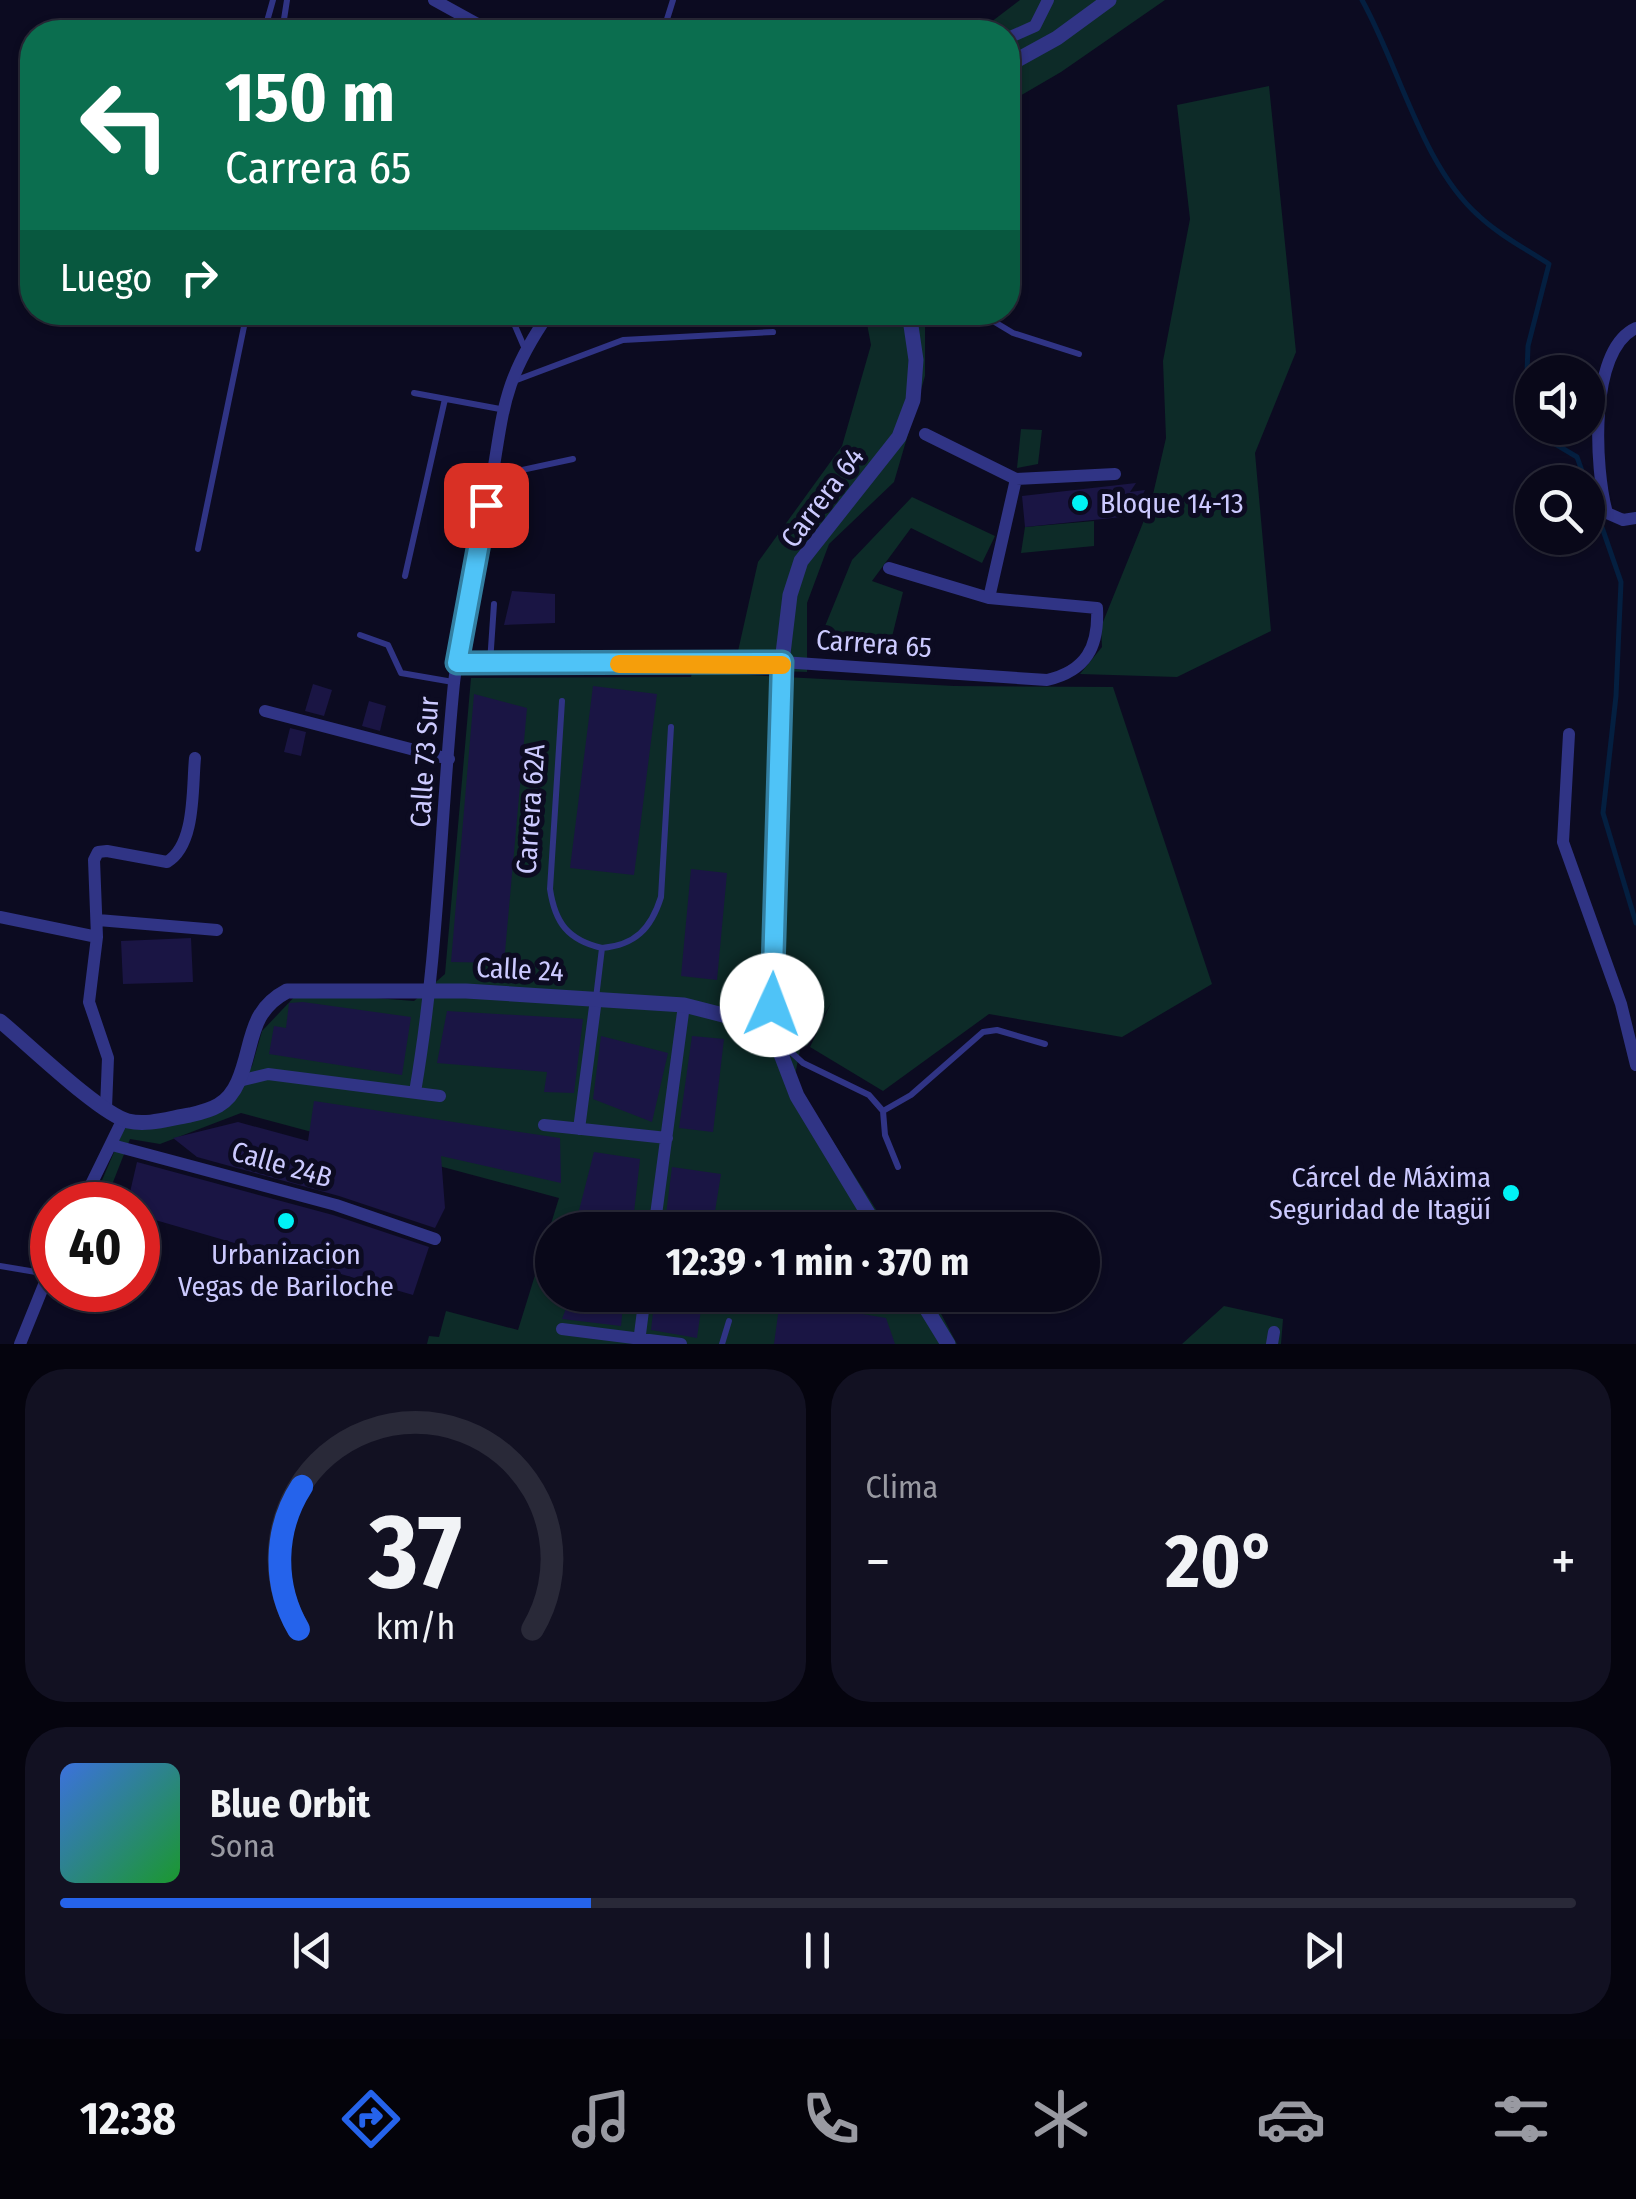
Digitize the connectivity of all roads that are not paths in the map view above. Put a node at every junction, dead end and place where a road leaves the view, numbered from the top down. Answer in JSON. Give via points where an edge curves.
{"nodes":[{"id":1,"x":434,"y":0,"type":"edge"},
{"id":2,"x":1048,"y":0,"type":"edge"},
{"id":3,"x":1109,"y":0,"type":"edge"},
{"id":4,"x":470,"y":20,"type":"edge"},
{"id":5,"x":1020,"y":33,"type":"edge"},
{"id":6,"x":1020,"y":58,"type":"edge"},
{"id":7,"x":244,"y":325,"type":"edge"},
{"id":8,"x":515,"y":325,"type":"edge"},
{"id":9,"x":541,"y":325,"type":"edge"},
{"id":10,"x":911,"y":325,"type":"edge"},
{"id":11,"x":1001,"y":325,"type":"edge"},
{"id":12,"x":1636,"y":328,"type":"edge"},
{"id":13,"x":773,"y":332,"type":"dead end"},
{"id":14,"x":525,"y":349,"type":"junction"},
{"id":15,"x":1079,"y":354,"type":"dead end"},
{"id":16,"x":508,"y":383,"type":"junction"},
{"id":17,"x":414,"y":393,"type":"dead end"},
{"id":18,"x":445,"y":400,"type":"junction"},
{"id":19,"x":500,"y":409,"type":"junction"},
{"id":20,"x":925,"y":434,"type":"dead end"},
{"id":21,"x":573,"y":459,"type":"dead end"},
{"id":22,"x":1115,"y":474,"type":"dead end"},
{"id":23,"x":492,"y":476,"type":"junction"},
{"id":24,"x":1016,"y":479,"type":"junction"},
{"id":25,"x":1636,"y":518,"type":"edge"},
{"id":26,"x":198,"y":549,"type":"dead end"},
{"id":27,"x":890,"y":568,"type":"dead end"},
{"id":28,"x":405,"y":576,"type":"dead end"},
{"id":29,"x":989,"y":598,"type":"junction"},
{"id":30,"x":494,"y":604,"type":"dead end"},
{"id":31,"x":360,"y":635,"type":"dead end"},
{"id":32,"x":782,"y":662,"type":"junction"},
{"id":33,"x":457,"y":663,"type":"junction"},
{"id":34,"x":490,"y":664,"type":"junction"},
{"id":35,"x":454,"y":682,"type":"junction"},
{"id":36,"x":562,"y":701,"type":"dead end"},
{"id":37,"x":265,"y":711,"type":"dead end"},
{"id":38,"x":671,"y":728,"type":"dead end"},
{"id":39,"x":1570,"y":734,"type":"dead end"},
{"id":40,"x":195,"y":758,"type":"dead end"},
{"id":41,"x":448,"y":759,"type":"junction"},
{"id":42,"x":0,"y":917,"type":"edge"},
{"id":43,"x":98,"y":920,"type":"junction"},
{"id":44,"x":217,"y":930,"type":"dead end"},
{"id":45,"x":97,"y":937,"type":"junction"},
{"id":46,"x":602,"y":948,"type":"junction"},
{"id":47,"x":432,"y":992,"type":"junction"},
{"id":48,"x":596,"y":999,"type":"junction"},
{"id":49,"x":684,"y":1005,"type":"junction"},
{"id":50,"x":0,"y":1021,"type":"edge"},
{"id":51,"x":774,"y":1036,"type":"junction"},
{"id":52,"x":1044,"y":1044,"type":"dead end"},
{"id":53,"x":1636,"y":1064,"type":"edge"},
{"id":54,"x":239,"y":1081,"type":"junction"},
{"id":55,"x":415,"y":1092,"type":"junction"},
{"id":56,"x":440,"y":1096,"type":"dead end"},
{"id":57,"x":106,"y":1108,"type":"junction"},
{"id":58,"x":883,"y":1111,"type":"junction"},
{"id":59,"x":123,"y":1120,"type":"junction"},
{"id":60,"x":544,"y":1125,"type":"dead end"},
{"id":61,"x":579,"y":1129,"type":"junction"},
{"id":62,"x":667,"y":1138,"type":"junction"},
{"id":63,"x":112,"y":1145,"type":"junction"},
{"id":64,"x":898,"y":1167,"type":"dead end"},
{"id":65,"x":93,"y":1182,"type":"edge"},
{"id":66,"x":657,"y":1212,"type":"edge"},
{"id":67,"x":867,"y":1212,"type":"edge"},
{"id":68,"x":435,"y":1239,"type":"dead end"},
{"id":69,"x":0,"y":1266,"type":"edge"},
{"id":70,"x":30,"y":1268,"type":"edge"},
{"id":71,"x":33,"y":1312,"type":"edge"},
{"id":72,"x":643,"y":1312,"type":"edge"},
{"id":73,"x":928,"y":1312,"type":"edge"},
{"id":74,"x":729,"y":1321,"type":"dead end"},
{"id":75,"x":562,"y":1329,"type":"dead end"},
{"id":76,"x":639,"y":1341,"type":"edge"},
{"id":77,"x":20,"y":1344,"type":"edge"},
{"id":78,"x":681,"y":1344,"type":"edge"},
{"id":79,"x":722,"y":1344,"type":"edge"},
{"id":80,"x":948,"y":1344,"type":"edge"}],
"edges":[{"from":1,"to":4,"type":"street"},
{"from":2,"to":5,"type":"street","via":[[1035,26]]},
{"from":3,"to":6,"type":"street"},
{"from":7,"to":26,"type":"lane"},
{"from":8,"to":14,"type":"lane"},
{"from":9,"to":14,"type":"street","name":"Calle 73 Sur"},
{"from":10,"to":32,"type":"street","name":"Carrera 64","via":[[913,400],[898,437],[801,561]]},
{"from":11,"to":15,"type":"lane"},
{"from":12,"to":25,"type":"street","via":[[1618,341],[1606,374],[1599,461],[1607,513]]},
{"from":13,"to":16,"type":"lane","via":[[624,340]]},
{"from":14,"to":16,"type":"street","name":"Calle 73 Sur"},
{"from":16,"to":19,"type":"street","name":"Calle 73 Sur"},
{"from":17,"to":18,"type":"lane"},
{"from":18,"to":19,"type":"lane"},
{"from":18,"to":28,"type":"lane"},
{"from":19,"to":23,"type":"street","name":"Calle 73 Sur"},
{"from":20,"to":24,"type":"street"},
{"from":21,"to":23,"type":"lane"},
{"from":22,"to":24,"type":"street"},
{"from":23,"to":33,"type":"street","name":"Calle 73 Sur"},
{"from":24,"to":29,"type":"street"},
{"from":27,"to":29,"type":"street"},
{"from":29,"to":32,"type":"street","name":"Carrera 65","via":[[1097,608],[1098,632],[1088,656],[1070,675],[1046,680]]},
{"from":30,"to":34,"type":"lane"},
{"from":31,"to":35,"type":"lane","via":[[388,645],[401,673]]},
{"from":32,"to":34,"type":"street","name":"Carrera 65"},
{"from":32,"to":51,"type":"street","name":"Carrera 64"},
{"from":33,"to":34,"type":"street","name":"Carrera 65"},
{"from":33,"to":35,"type":"street","name":"Calle 73 Sur"},
{"from":35,"to":41,"type":"street","name":"Calle 73 Sur"},
{"from":36,"to":46,"type":"lane","name":"Carrera 62A","via":[[553,911],[578,942]]},
{"from":37,"to":41,"type":"street"},
{"from":38,"to":46,"type":"lane","via":[[661,897],[638,938]]},
{"from":39,"to":53,"type":"street","via":[[1563,842]]},
{"from":40,"to":43,"type":"street","via":[[186,837],[174,858],[98,852]]},
{"from":41,"to":47,"type":"street","name":"Calle 73 Sur"},
{"from":42,"to":45,"type":"street"},
{"from":43,"to":44,"type":"street"},
{"from":43,"to":45,"type":"street"},
{"from":45,"to":57,"type":"street","via":[[89,1002],[108,1058]]},
{"from":46,"to":48,"type":"lane"},
{"from":47,"to":48,"type":"street","name":"Calle 24"},
{"from":47,"to":54,"type":"street","name":"Calle 24","via":[[286,990],[262,1008],[251,1028]]},
{"from":47,"to":55,"type":"street","name":"Calle 73 Sur"},
{"from":48,"to":49,"type":"street","name":"Calle 24"},
{"from":48,"to":61,"type":"street"},
{"from":49,"to":51,"type":"street","name":"Calle 24"},
{"from":49,"to":62,"type":"street"},
{"from":50,"to":57,"type":"street"},
{"from":51,"to":58,"type":"lane","via":[[803,1063],[870,1095]]},
{"from":51,"to":67,"type":"street","name":"Carrera 64","via":[[797,1096]]},
{"from":52,"to":58,"type":"lane","via":[[983,1032]]},
{"from":54,"to":55,"type":"street","via":[[268,1074]]},
{"from":54,"to":59,"type":"street","via":[[214,1110],[153,1122]]},
{"from":55,"to":56,"type":"street"},
{"from":57,"to":59,"type":"street"},
{"from":58,"to":64,"type":"lane"},
{"from":59,"to":63,"type":"street"},
{"from":60,"to":61,"type":"street"},
{"from":61,"to":62,"type":"street"},
{"from":62,"to":66,"type":"street"},
{"from":63,"to":65,"type":"street"},
{"from":63,"to":68,"type":"street","name":"Calle 24B"},
{"from":69,"to":70,"type":"lane"},
{"from":71,"to":77,"type":"street"},
{"from":72,"to":76,"type":"street"},
{"from":73,"to":80,"type":"street"},
{"from":74,"to":79,"type":"lane"},
{"from":75,"to":76,"type":"street"},
{"from":76,"to":78,"type":"street"}]}
